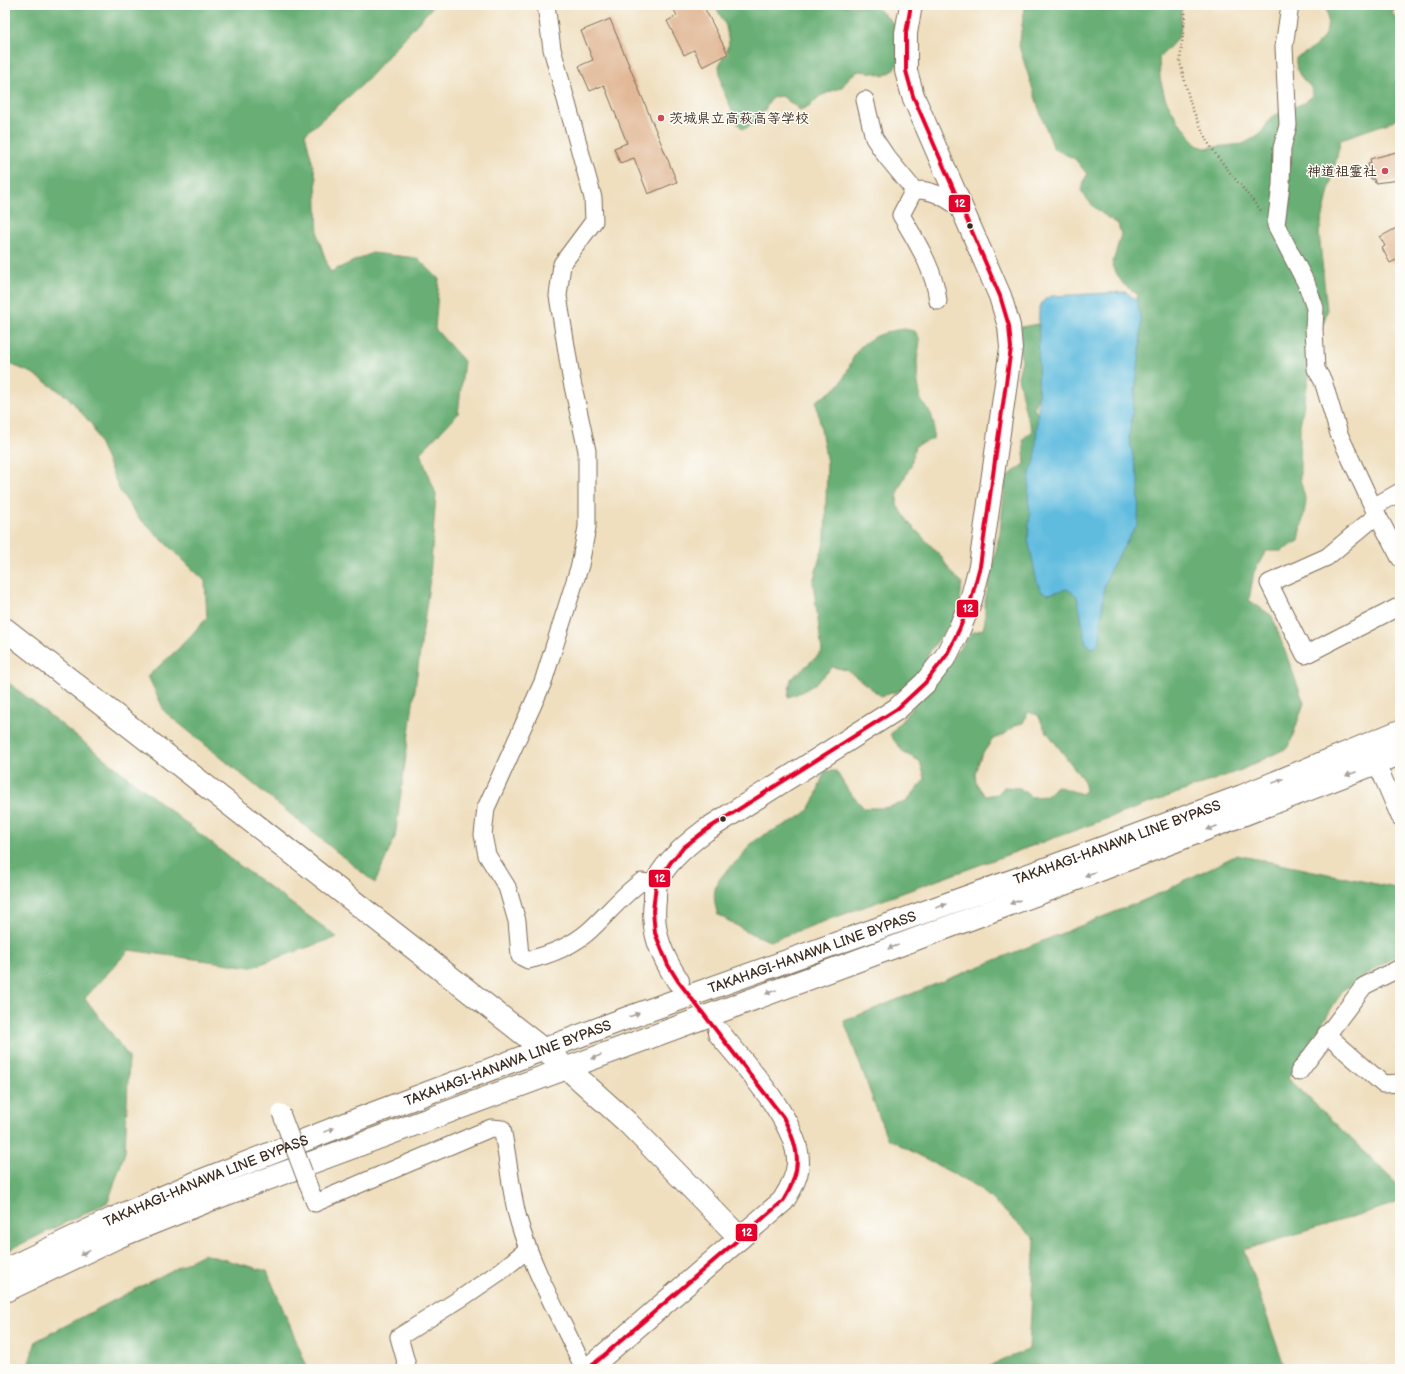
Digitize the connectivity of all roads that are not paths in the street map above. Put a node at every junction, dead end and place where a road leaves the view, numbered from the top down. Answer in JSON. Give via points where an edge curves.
{"nodes":[{"id":1,"x":546,"y":5,"type":"edge"},
{"id":2,"x":911,"y":5,"type":"edge"},
{"id":3,"x":1290,"y":5,"type":"edge"},
{"id":4,"x":865,"y":100,"type":"dead end"},
{"id":5,"x":914,"y":190,"type":"junction"},
{"id":6,"x":963,"y":210,"type":"junction"},
{"id":7,"x":938,"y":301,"type":"dead end"},
{"id":8,"x":1400,"y":492,"type":"edge"},
{"id":9,"x":1375,"y":511,"type":"junction"},
{"id":10,"x":1400,"y":558,"type":"edge"},
{"id":11,"x":1400,"y":606,"type":"edge"},
{"id":12,"x":5,"y":629,"type":"edge"},
{"id":13,"x":1400,"y":731,"type":"edge"},
{"id":14,"x":1400,"y":754,"type":"edge"},
{"id":15,"x":1377,"y":764,"type":"junction"},
{"id":16,"x":1245,"y":805,"type":"junction"},
{"id":17,"x":1400,"y":817,"type":"edge"},
{"id":18,"x":1048,"y":879,"type":"junction"},
{"id":19,"x":656,"y":884,"type":"junction"},
{"id":20,"x":1400,"y":968,"type":"edge"},
{"id":21,"x":678,"y":981,"type":"dead end"},
{"id":22,"x":719,"y":1033,"type":"dead end"},
{"id":23,"x":1326,"y":1034,"type":"junction"},
{"id":24,"x":543,"y":1049,"type":"junction"},
{"id":25,"x":567,"y":1068,"type":"junction"},
{"id":26,"x":1299,"y":1072,"type":"dead end"},
{"id":27,"x":1400,"y":1083,"type":"edge"},
{"id":28,"x":280,"y":1111,"type":"dead end"},
{"id":29,"x":116,"y":1228,"type":"junction"},
{"id":30,"x":740,"y":1238,"type":"junction"},
{"id":31,"x":528,"y":1249,"type":"junction"},
{"id":32,"x":5,"y":1270,"type":"edge"},
{"id":33,"x":5,"y":1291,"type":"edge"},
{"id":34,"x":408,"y":1369,"type":"edge"},
{"id":35,"x":584,"y":1369,"type":"edge"},
{"id":36,"x":588,"y":1369,"type":"edge"}],
"edges":[{"from":1,"to":19,"type":"street","via":[[552,49],[593,198],[594,221],[562,264],[558,296],[587,451],[587,527],[580,565],[543,682],[486,808],[483,835],[487,855],[506,887],[517,921],[520,956],[528,960],[572,942],[589,931],[617,901],[641,882]]},
{"from":2,"to":6,"type":"main road","via":[[906,33],[906,71],[913,96]]},
{"from":3,"to":9,"type":"street","via":[[1284,47],[1288,125],[1282,148],[1276,225],[1307,285],[1315,308],[1316,369],[1339,434]]},
{"from":4,"to":5,"type":"street","via":[[874,138]]},
{"from":5,"to":6,"type":"street","via":[[935,193]]},
{"from":5,"to":7,"type":"street","via":[[901,215],[920,248],[932,276]]},
{"from":6,"to":19,"type":"main road","via":[[1000,296],[1009,326],[1011,348],[980,566],[971,600],[959,630],[946,656],[925,683],[897,709],[706,830],[670,862]]},
{"from":8,"to":9,"type":"street"},
{"from":9,"to":10,"type":"street"},
{"from":9,"to":11,"type":"street","via":[[1327,557],[1269,583],[1305,655]]},
{"from":12,"to":24,"type":"main road"},
{"from":16,"to":13,"type":"main road","name":"TAKAHAGI-HANAWA LINE BYPASS","one_way":true},
{"from":14,"to":15,"type":"main road","name":"TAKAHAGI-HANAWA LINE BYPASS"},
{"from":15,"to":16,"type":"main road","name":"TAKAHAGI-HANAWA LINE BYPASS","one_way":true},
{"from":15,"to":17,"type":"street"},
{"from":16,"to":18,"type":"main road","name":"TAKAHAGI-HANAWA LINE BYPASS"},
{"from":24,"to":18,"type":"main road","name":"TAKAHAGI-HANAWA LINE BYPASS","one_way":true},
{"from":18,"to":25,"type":"main road","name":"TAKAHAGI-HANAWA LINE BYPASS","one_way":true},
{"from":19,"to":21,"type":"main road","via":[[653,911],[655,933],[668,965]]},
{"from":20,"to":23,"type":"street","via":[[1364,986]]},
{"from":22,"to":30,"type":"main road","via":[[783,1117],[794,1136],[797,1151],[796,1175],[783,1201]]},
{"from":23,"to":26,"type":"street"},
{"from":23,"to":27,"type":"street","via":[[1383,1084]]},
{"from":24,"to":25,"type":"main road"},
{"from":29,"to":24,"type":"main road","name":"TAKAHAGI-HANAWA LINE BYPASS","one_way":true,"via":[[202,1180]]},
{"from":25,"to":29,"type":"main road","name":"TAKAHAGI-HANAWA LINE BYPASS","via":[[205,1202]]},
{"from":25,"to":30,"type":"main road","via":[[627,1122]]},
{"from":28,"to":31,"type":"street","bridge":true,"via":[[315,1203],[490,1128],[502,1129],[507,1149],[510,1187]]},
{"from":29,"to":32,"type":"main road","name":"TAKAHAGI-HANAWA LINE BYPASS"},
{"from":29,"to":33,"type":"main road","name":"TAKAHAGI-HANAWA LINE BYPASS","one_way":true},
{"from":30,"to":36,"type":"main road"},
{"from":31,"to":34,"type":"street","via":[[463,1297],[399,1337]]},
{"from":31,"to":35,"type":"street"}]}
